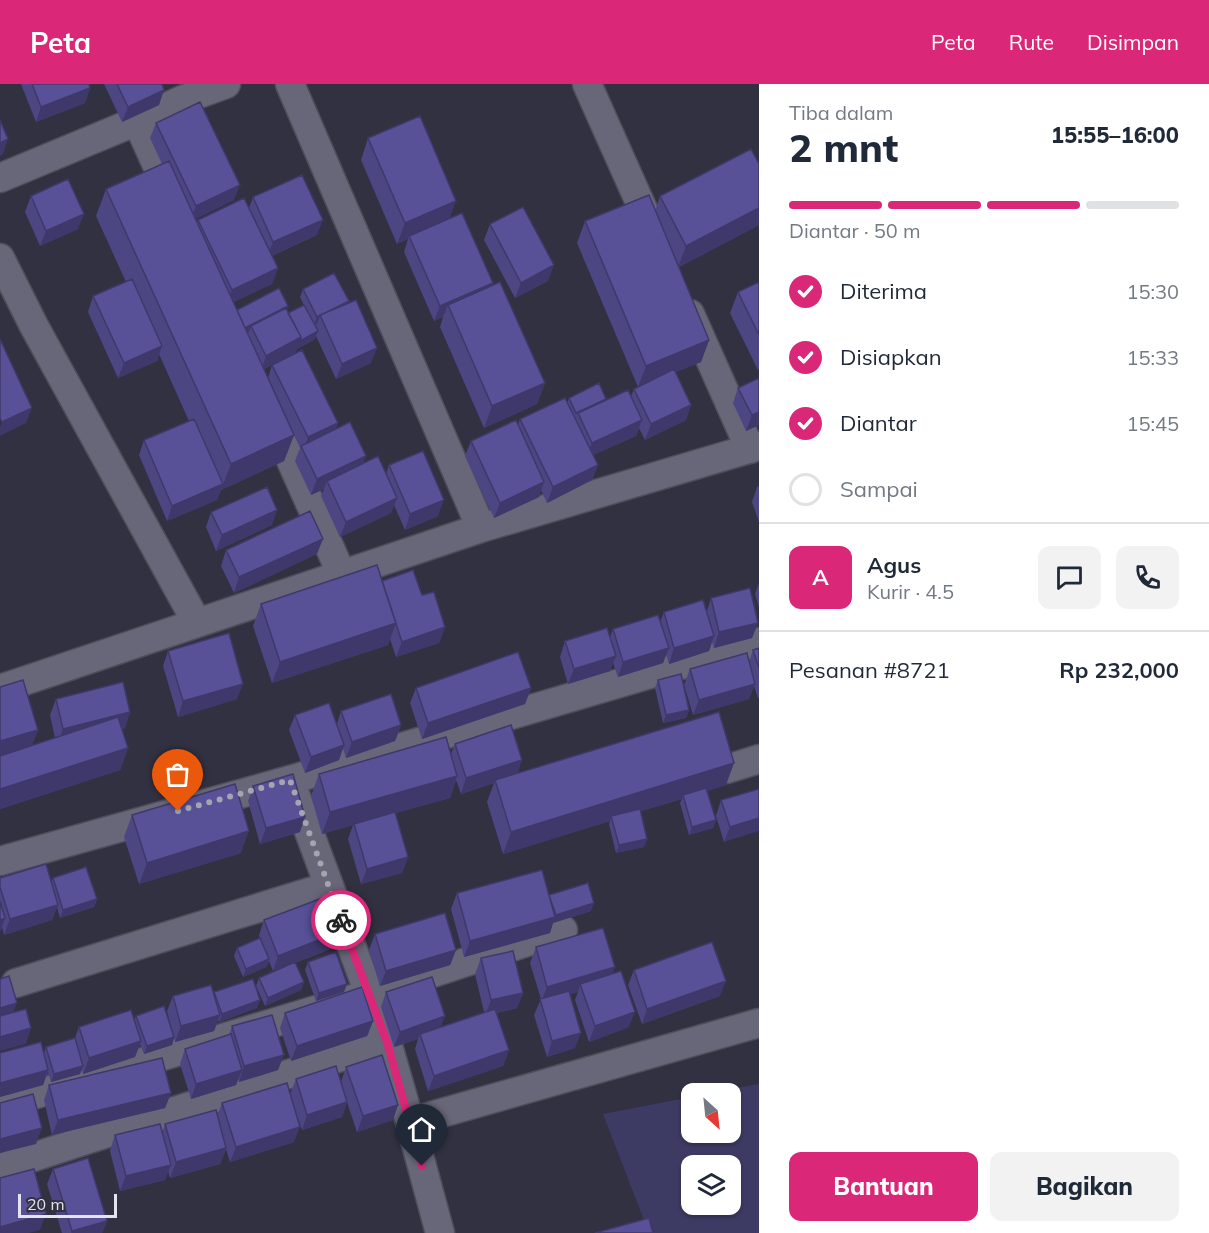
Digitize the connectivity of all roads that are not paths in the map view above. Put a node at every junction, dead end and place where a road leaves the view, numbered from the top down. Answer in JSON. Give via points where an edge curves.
{"nodes":[{"id":1,"x":226,"y":84,"type":"edge"},
{"id":2,"x":290,"y":84,"type":"edge"},
{"id":3,"x":587,"y":84,"type":"edge"},
{"id":4,"x":178,"y":92,"type":"edge"},
{"id":5,"x":137,"y":121,"type":"junction"},
{"id":6,"x":0,"y":178,"type":"edge"},
{"id":7,"x":186,"y":229,"type":"edge"},
{"id":8,"x":664,"y":256,"type":"edge"},
{"id":9,"x":0,"y":258,"type":"edge"},
{"id":10,"x":678,"y":288,"type":"edge"},
{"id":11,"x":259,"y":390,"type":"edge"},
{"id":12,"x":754,"y":448,"type":"edge"},
{"id":13,"x":481,"y":528,"type":"junction"},
{"id":14,"x":342,"y":574,"type":"junction"},
{"id":15,"x":197,"y":623,"type":"junction"},
{"id":16,"x":759,"y":642,"type":"edge"},
{"id":17,"x":0,"y":689,"type":"edge"},
{"id":18,"x":759,"y":759,"type":"edge"},
{"id":19,"x":727,"y":769,"type":"edge"},
{"id":20,"x":290,"y":780,"type":"junction"},
{"id":21,"x":0,"y":861,"type":"edge"},
{"id":22,"x":329,"y":886,"type":"junction"},
{"id":23,"x":563,"y":930,"type":"dead end"},
{"id":24,"x":16,"y":983,"type":"dead end"},
{"id":25,"x":369,"y":994,"type":"junction"},
{"id":26,"x":759,"y":1023,"type":"edge"},
{"id":27,"x":387,"y":1042,"type":"junction"},
{"id":28,"x":0,"y":1105,"type":"edge"},
{"id":29,"x":410,"y":1122,"type":"junction"},
{"id":30,"x":0,"y":1168,"type":"edge"},
{"id":31,"x":440,"y":1233,"type":"edge"}],
"edges":[{"from":1,"to":4,"type":"street"},
{"from":2,"to":13,"type":"street"},
{"from":3,"to":8,"type":"street"},
{"from":4,"to":5,"type":"street"},
{"from":5,"to":6,"type":"street"},
{"from":5,"to":7,"type":"street"},
{"from":9,"to":15,"type":"street"},
{"from":10,"to":12,"type":"street"},
{"from":11,"to":14,"type":"street"},
{"from":12,"to":13,"type":"street"},
{"from":13,"to":14,"type":"street"},
{"from":14,"to":15,"type":"street"},
{"from":15,"to":17,"type":"street"},
{"from":16,"to":20,"type":"street"},
{"from":18,"to":19,"type":"street"},
{"from":20,"to":21,"type":"street"},
{"from":20,"to":22,"type":"street"},
{"from":22,"to":24,"type":"street"},
{"from":22,"to":25,"type":"street"},
{"from":23,"to":25,"type":"street"},
{"from":25,"to":27,"type":"street"},
{"from":25,"to":28,"type":"street"},
{"from":26,"to":29,"type":"street"},
{"from":27,"to":29,"type":"street"},
{"from":27,"to":30,"type":"street"},
{"from":29,"to":31,"type":"street"}]}
